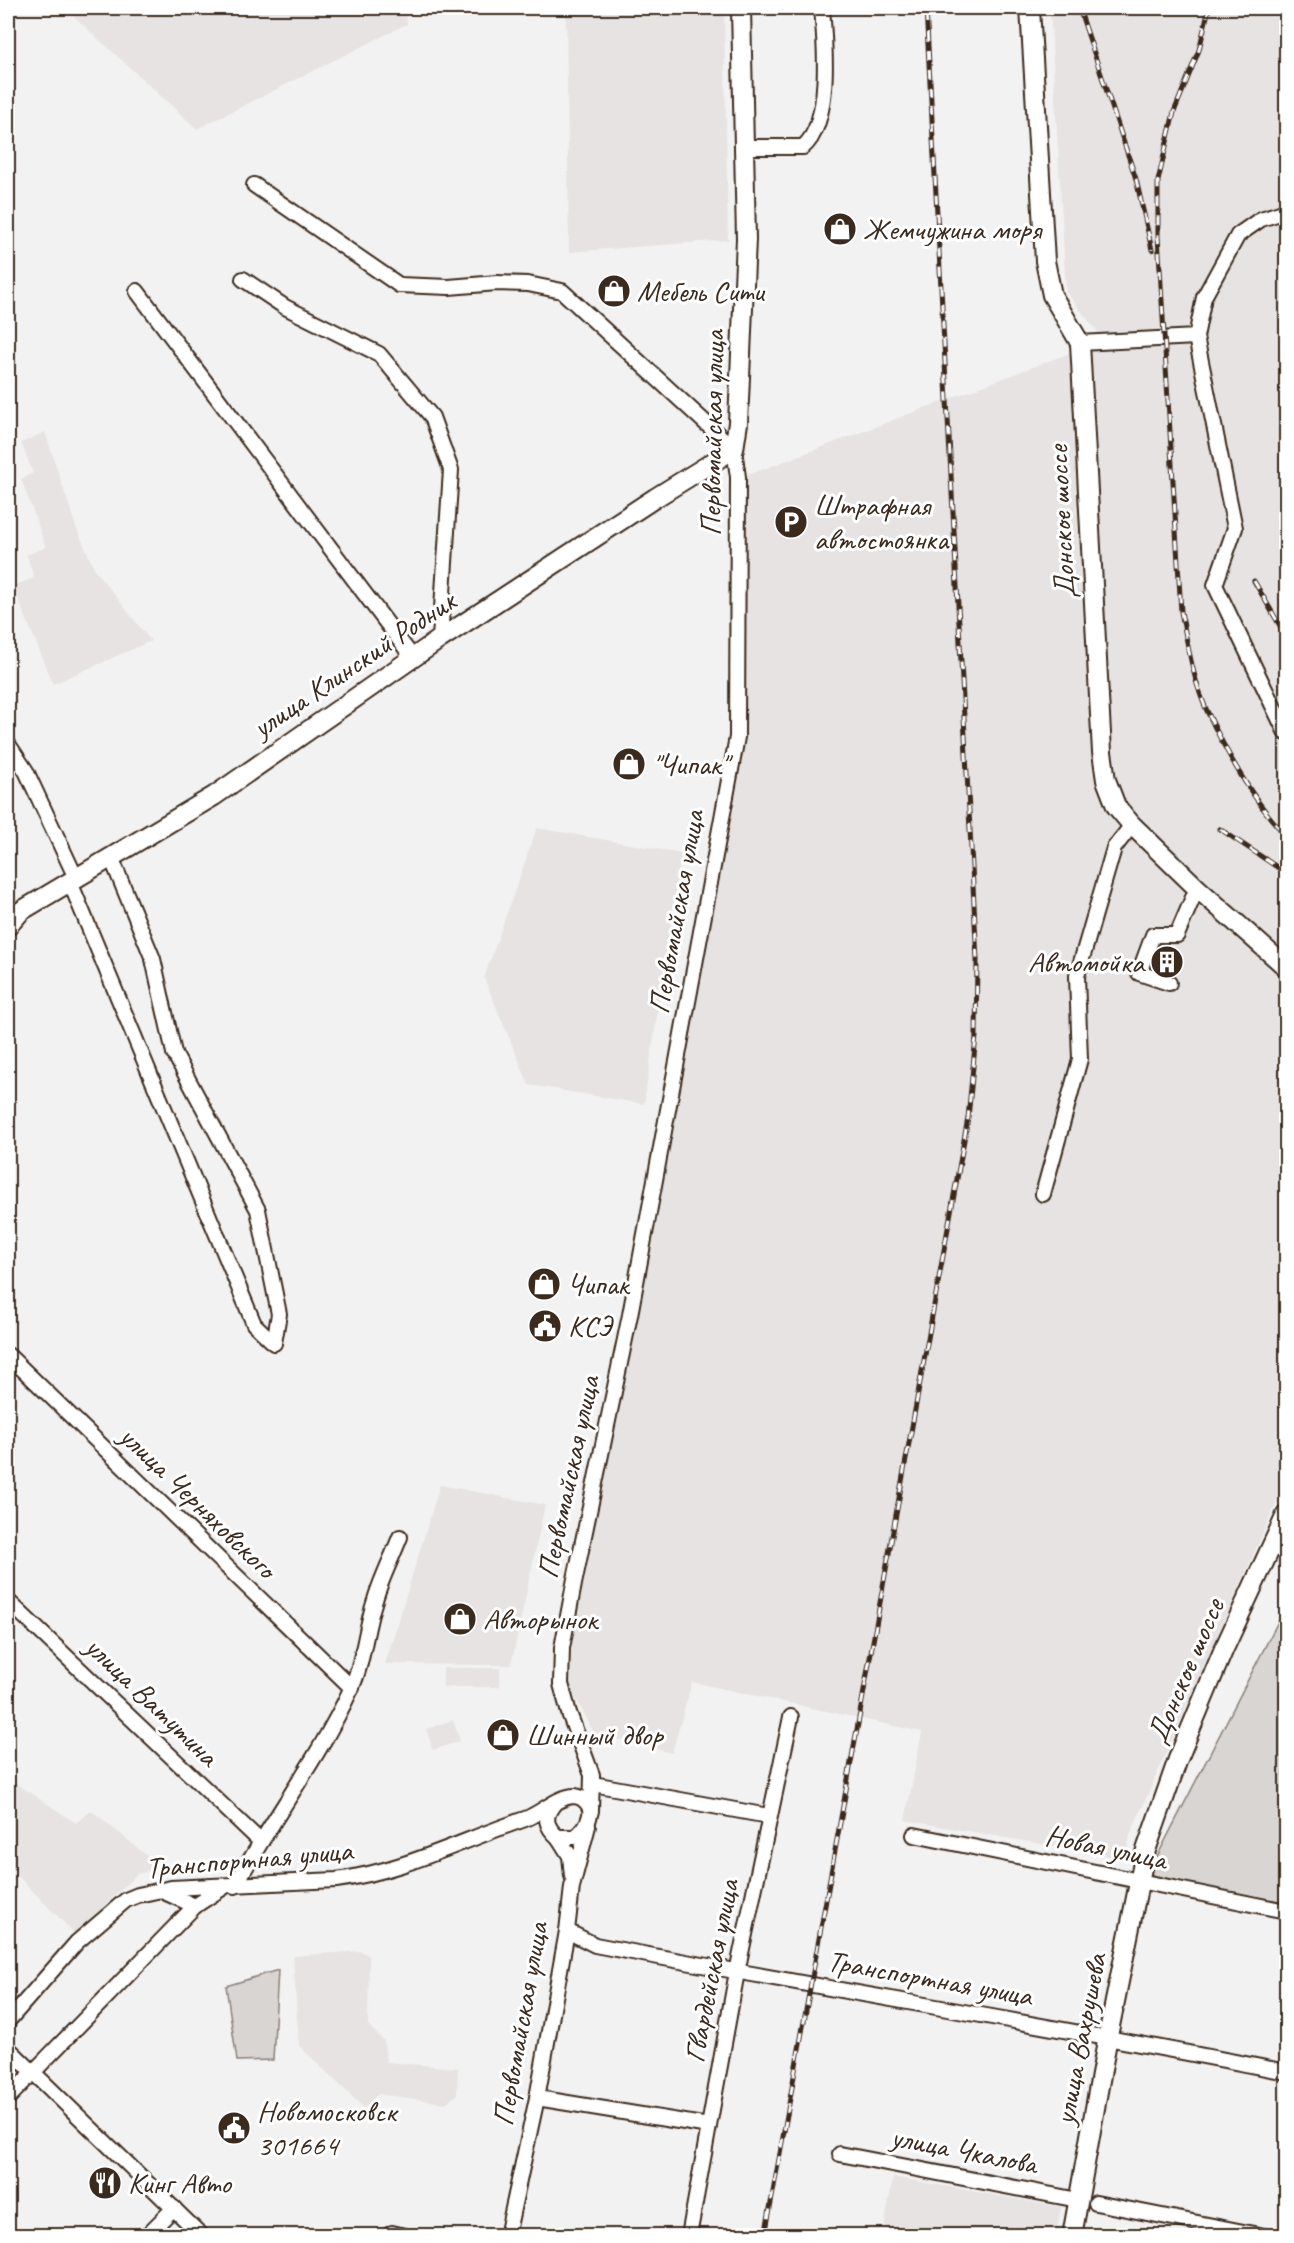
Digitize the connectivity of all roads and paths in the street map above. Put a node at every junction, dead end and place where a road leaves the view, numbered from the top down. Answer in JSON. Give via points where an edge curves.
{"nodes":[{"id":1,"x":741,"y":8,"type":"edge"},
{"id":2,"x":822,"y":8,"type":"edge"},
{"id":3,"x":1030,"y":8,"type":"edge"},
{"id":4,"x":744,"y":147,"type":"junction"},
{"id":5,"x":254,"y":185,"type":"dead end"},
{"id":6,"x":1287,"y":212,"type":"edge"},
{"id":7,"x":243,"y":279,"type":"dead end"},
{"id":8,"x":137,"y":291,"type":"dead end"},
{"id":9,"x":1196,"y":338,"type":"junction"},
{"id":10,"x":1080,"y":343,"type":"junction"},
{"id":11,"x":734,"y":450,"type":"junction"},
{"id":12,"x":440,"y":639,"type":"junction"},
{"id":13,"x":413,"y":658,"type":"junction"},
{"id":14,"x":1287,"y":733,"type":"edge"},
{"id":15,"x":8,"y":744,"type":"edge"},
{"id":16,"x":1132,"y":825,"type":"junction"},
{"id":17,"x":111,"y":857,"type":"junction"},
{"id":18,"x":73,"y":880,"type":"junction"},
{"id":19,"x":1197,"y":888,"type":"junction"},
{"id":20,"x":8,"y":926,"type":"edge"},
{"id":21,"x":1287,"y":967,"type":"edge"},
{"id":22,"x":1169,"y":983,"type":"dead end"},
{"id":23,"x":1043,"y":1194,"type":"dead end"},
{"id":24,"x":8,"y":1355,"type":"edge"},
{"id":25,"x":1287,"y":1515,"type":"edge"},
{"id":26,"x":400,"y":1537,"type":"dead end"},
{"id":27,"x":8,"y":1601,"type":"edge"},
{"id":28,"x":352,"y":1688,"type":"junction"},
{"id":29,"x":791,"y":1717,"type":"dead end"},
{"id":30,"x":579,"y":1742,"type":"junction"},
{"id":31,"x":593,"y":1785,"type":"junction"},
{"id":32,"x":560,"y":1801,"type":"junction"},
{"id":33,"x":768,"y":1816,"type":"junction"},
{"id":34,"x":590,"y":1817,"type":"junction"},
{"id":35,"x":503,"y":1825,"type":"junction"},
{"id":36,"x":554,"y":1834,"type":"junction"},
{"id":37,"x":914,"y":1835,"type":"dead end"},
{"id":38,"x":260,"y":1841,"type":"junction"},
{"id":39,"x":1145,"y":1853,"type":"joint"},
{"id":40,"x":1139,"y":1881,"type":"junction"},
{"id":41,"x":230,"y":1886,"type":"junction"},
{"id":42,"x":572,"y":1887,"type":"junction"},
{"id":43,"x":152,"y":1890,"type":"junction"},
{"id":44,"x":195,"y":1906,"type":"junction"},
{"id":45,"x":1287,"y":1911,"type":"edge"},
{"id":46,"x":567,"y":1931,"type":"junction"},
{"id":47,"x":737,"y":1972,"type":"junction"},
{"id":48,"x":8,"y":2021,"type":"edge"},
{"id":49,"x":1108,"y":2036,"type":"junction"},
{"id":50,"x":8,"y":2048,"type":"edge"},
{"id":51,"x":33,"y":2072,"type":"junction"},
{"id":52,"x":1287,"y":2072,"type":"edge"},
{"id":53,"x":8,"y":2098,"type":"edge"},
{"id":54,"x":537,"y":2098,"type":"junction"},
{"id":55,"x":709,"y":2126,"type":"junction"},
{"id":56,"x":840,"y":2154,"type":"dead end"},
{"id":57,"x":1087,"y":2201,"type":"junction"},
{"id":58,"x":174,"y":2208,"type":"junction"},
{"id":59,"x":147,"y":2235,"type":"edge"},
{"id":60,"x":202,"y":2235,"type":"edge"},
{"id":61,"x":388,"y":2235,"type":"edge"},
{"id":62,"x":405,"y":2235,"type":"edge"},
{"id":63,"x":507,"y":2235,"type":"edge"},
{"id":64,"x":689,"y":2235,"type":"edge"},
{"id":65,"x":1072,"y":2235,"type":"edge"},
{"id":66,"x":1264,"y":2235,"type":"edge"}],
"edges":[{"from":1,"to":4,"type":"main road","name":"Первомайская улица"},
{"from":2,"to":4,"type":"street","via":[[824,71],[820,119],[814,134],[803,147]]},
{"from":3,"to":10,"type":"main road","name":"Донское шоссе","via":[[1045,261],[1052,296]]},
{"from":4,"to":11,"type":"main road","name":"Первомайская улица","via":[[746,239]]},
{"from":5,"to":11,"type":"street","via":[[399,285],[528,284],[562,291]]},
{"from":6,"to":9,"type":"street","via":[[1262,219],[1238,235],[1204,297]]},
{"from":7,"to":12,"type":"street","via":[[285,307],[379,354],[432,417],[452,470]]},
{"from":8,"to":13,"type":"street"},
{"from":9,"to":10,"type":"street"},
{"from":9,"to":14,"type":"street","via":[[1235,528],[1215,585]]},
{"from":10,"to":16,"type":"main road","name":"Донское шоссе","via":[[1102,752],[1106,780],[1116,806]]},
{"from":11,"to":12,"type":"main road","name":"улица Клинский Родник"},
{"from":11,"to":30,"type":"street","name":"Первомайская улица","via":[[738,477],[737,737],[633,1303],[562,1648],[561,1684]]},
{"from":12,"to":13,"type":"main road","name":"улица Клинский Родник"},
{"from":13,"to":17,"type":"main road","name":"улица Клинский Родник","via":[[214,796]]},
{"from":15,"to":18,"type":"street","via":[[26,771]]},
{"from":16,"to":19,"type":"main road","name":"Донское шоссе"},
{"from":16,"to":23,"type":"street","via":[[1114,848],[1077,976],[1080,1059]]},
{"from":17,"to":18,"type":"main road","name":"улица Клинский Родник"},
{"from":17,"to":18,"type":"street","via":[[153,959],[174,1053],[258,1210],[279,1314],[274,1343],[254,1324]]},
{"from":18,"to":20,"type":"main road","name":"улица Клинский Родник","via":[[21,911]]},
{"from":19,"to":21,"type":"main road","name":"Донское шоссе"},
{"from":19,"to":22,"type":"street","via":[[1177,935],[1153,935],[1139,973]]},
{"from":24,"to":28,"type":"street","name":"улица Черняховского"},
{"from":25,"to":39,"type":"main road","name":"Донское шоссе","via":[[1222,1651]]},
{"from":26,"to":28,"type":"street","via":[[374,1601]]},
{"from":27,"to":38,"type":"street","name":"улица Ватутина"},
{"from":28,"to":38,"type":"street","via":[[308,1770]]},
{"from":29,"to":33,"type":"street","name":"Гвардейская улица"},
{"from":30,"to":31,"type":"street","name":"Первомайская улица"},
{"from":30,"to":32,"type":"street","via":[[584,1779],[576,1792]]},
{"from":31,"to":33,"type":"street"},
{"from":31,"to":34,"type":"street","name":"Первомайская улица"},
{"from":32,"to":34,"type":"street","via":[[581,1798],[588,1803]]},
{"from":32,"to":35,"type":"street","name":"Транспортная улица","via":[[525,1819]]},
{"from":32,"to":36,"type":"street","via":[[548,1811],[548,1824]]},
{"from":33,"to":47,"type":"street","name":"Гвардейская улица"},
{"from":34,"to":36,"type":"street","via":[[575,1837]]},
{"from":34,"to":42,"type":"street","name":"Первомайская улица"},
{"from":35,"to":36,"type":"street","via":[[538,1827]]},
{"from":35,"to":41,"type":"street","name":"Транспортная улица","via":[[360,1877]]},
{"from":36,"to":42,"type":"street","via":[[570,1856]]},
{"from":37,"to":40,"type":"street","name":"Новая улица"},
{"from":38,"to":41,"type":"street"},
{"from":39,"to":40,"type":"main road","name":"улица Вахрушева"},
{"from":40,"to":45,"type":"street","name":"Новая улица"},
{"from":40,"to":49,"type":"main road","name":"улица Вахрушева"},
{"from":41,"to":43,"type":"street","name":"Транспортная улица"},
{"from":41,"to":44,"type":"street"},
{"from":42,"to":46,"type":"street","name":"Первомайская улица"},
{"from":43,"to":44,"type":"street","via":[[169,1893]]},
{"from":43,"to":48,"type":"street","name":"Транспортная улица","via":[[126,1900],[77,1942]]},
{"from":44,"to":51,"type":"street"},
{"from":46,"to":47,"type":"street","name":"Транспортная улица","via":[[595,1945]]},
{"from":46,"to":54,"type":"street","name":"Первомайская улица"},
{"from":47,"to":49,"type":"street","name":"Транспортная улица"},
{"from":47,"to":55,"type":"street","name":"Гвардейская улица"},
{"from":49,"to":52,"type":"street","name":"Транспортная улица"},
{"from":49,"to":57,"type":"main road","name":"улица Вахрушева"},
{"from":50,"to":51,"type":"street"},
{"from":51,"to":53,"type":"street"},
{"from":51,"to":58,"type":"street"},
{"from":54,"to":55,"type":"street"},
{"from":54,"to":63,"type":"street","name":"Первомайская улица"},
{"from":55,"to":64,"type":"street","name":"Гвардейская улица"},
{"from":56,"to":57,"type":"street","name":"улица Чкалова"},
{"from":57,"to":65,"type":"main road","name":"улица Вахрушева"},
{"from":57,"to":66,"type":"street","name":"улица Чкалова"},
{"from":58,"to":59,"type":"street"},
{"from":58,"to":60,"type":"street"},
{"from":61,"to":62,"type":"street"}]}
